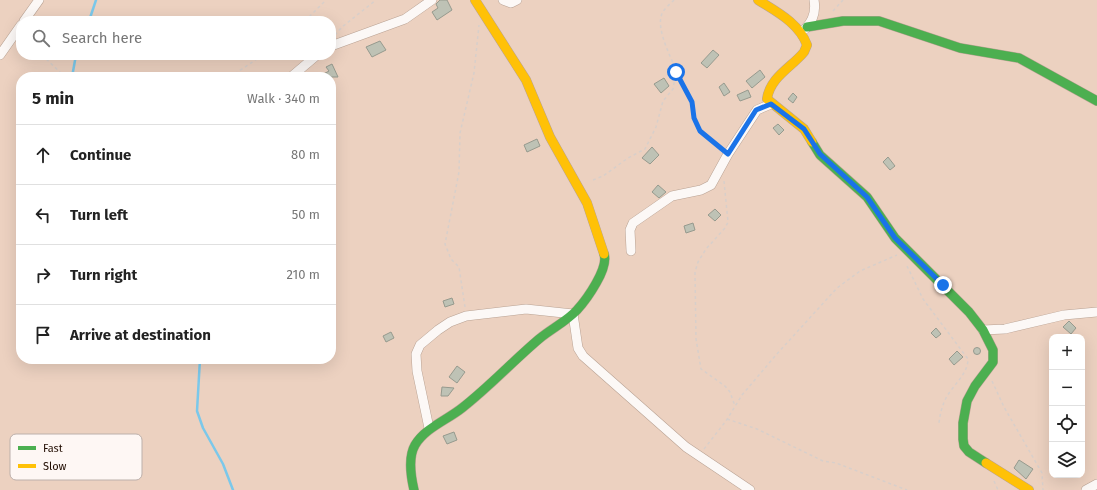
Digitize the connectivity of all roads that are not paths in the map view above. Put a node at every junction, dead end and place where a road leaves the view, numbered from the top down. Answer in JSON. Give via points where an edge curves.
{"nodes":[{"id":1,"x":39,"y":0,"type":"edge"},
{"id":2,"x":432,"y":0,"type":"edge"},
{"id":3,"x":475,"y":0,"type":"edge"},
{"id":4,"x":504,"y":0,"type":"edge"},
{"id":5,"x":517,"y":0,"type":"edge"},
{"id":6,"x":758,"y":0,"type":"edge"},
{"id":7,"x":814,"y":0,"type":"edge"},
{"id":8,"x":28,"y":16,"type":"edge"},
{"id":9,"x":804,"y":30,"type":"junction"},
{"id":10,"x":16,"y":32,"type":"edge"},
{"id":11,"x":336,"y":40,"type":"edge"},
{"id":12,"x":0,"y":55,"type":"edge"},
{"id":13,"x":311,"y":60,"type":"edge"},
{"id":14,"x":297,"y":72,"type":"edge"},
{"id":15,"x":1097,"y":101,"type":"edge"},
{"id":16,"x":771,"y":104,"type":"junction"},
{"id":17,"x":631,"y":251,"type":"dead end"},
{"id":18,"x":1097,"y":312,"type":"edge"},
{"id":19,"x":573,"y":314,"type":"junction"},
{"id":20,"x":983,"y":330,"type":"junction"},
{"id":21,"x":429,"y":428,"type":"junction"},
{"id":22,"x":1097,"y":484,"type":"edge"},
{"id":23,"x":414,"y":490,"type":"edge"},
{"id":24,"x":750,"y":490,"type":"edge"},
{"id":25,"x":1029,"y":490,"type":"edge"},
{"id":26,"x":1086,"y":490,"type":"edge"}],
"edges":[{"from":1,"to":8,"type":"street"},
{"from":2,"to":11,"type":"street","via":[[405,19]]},
{"from":3,"to":19,"type":"street","via":[[526,80],[550,137],[587,203],[604,257],[599,276]]},
{"from":4,"to":5,"type":"street","via":[[511,3]]},
{"from":6,"to":9,"type":"street"},
{"from":7,"to":9,"type":"street","via":[[815,9]]},
{"from":9,"to":15,"type":"street","via":[[828,23],[879,21],[960,48],[1019,58],[1068,88]]},
{"from":9,"to":16,"type":"street","via":[[806,49],[770,88],[767,97]]},
{"from":10,"to":12,"type":"street"},
{"from":13,"to":14,"type":"street"},
{"from":16,"to":17,"type":"street","via":[[756,110],[711,185],[672,196],[633,223],[630,230]]},
{"from":16,"to":20,"type":"street","via":[[804,129],[820,154],[867,197],[895,238],[970,312]]},
{"from":18,"to":20,"type":"street","via":[[1064,315],[1005,329]]},
{"from":19,"to":21,"type":"street","via":[[549,330],[469,402]]},
{"from":19,"to":21,"type":"street","via":[[526,310],[466,316],[438,330],[417,350],[417,371]]},
{"from":19,"to":24,"type":"street","via":[[574,331],[580,352],[680,442]]},
{"from":20,"to":25,"type":"street","via":[[994,358],[992,366],[975,386],[967,401],[963,423],[964,446]]},
{"from":21,"to":23,"type":"street","via":[[412,451]]},
{"from":22,"to":26,"type":"street"}]}
